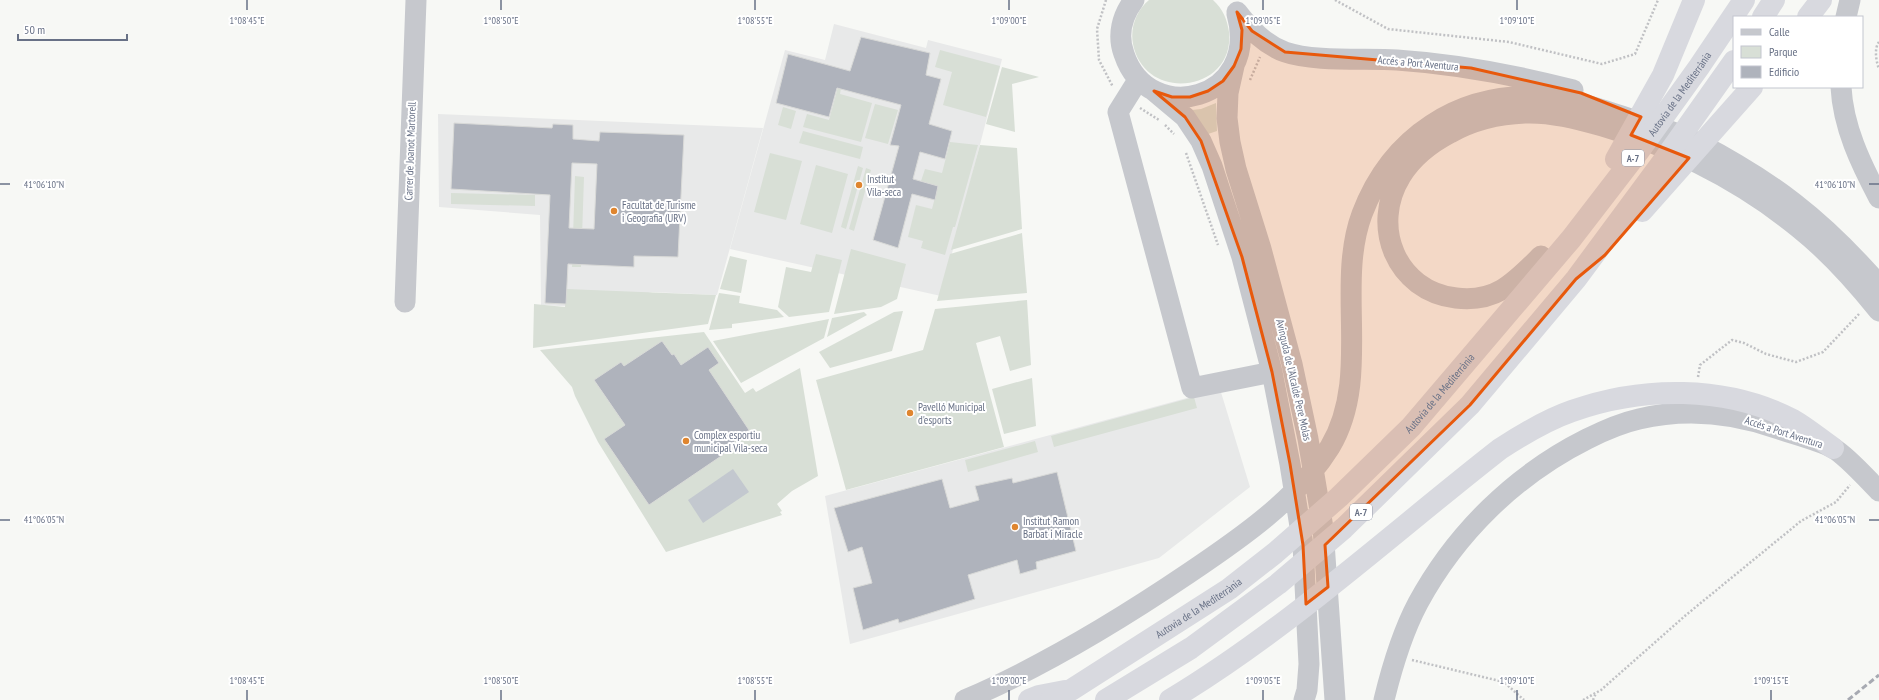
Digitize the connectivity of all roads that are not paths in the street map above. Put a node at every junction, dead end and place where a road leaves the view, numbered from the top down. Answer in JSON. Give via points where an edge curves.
{"nodes":[{"id":1,"x":416,"y":0,"type":"edge"},
{"id":2,"x":1694,"y":0,"type":"edge"},
{"id":3,"x":1744,"y":0,"type":"edge"},
{"id":4,"x":1774,"y":0,"type":"edge"},
{"id":5,"x":1821,"y":0,"type":"edge"},
{"id":6,"x":1850,"y":0,"type":"edge"},
{"id":7,"x":1130,"y":4,"type":"edge"},
{"id":8,"x":1233,"y":6,"type":"edge"},
{"id":9,"x":1733,"y":16,"type":"edge"},
{"id":10,"x":1733,"y":16,"type":"edge"},
{"id":11,"x":1764,"y":16,"type":"edge"},
{"id":12,"x":1809,"y":16,"type":"edge"},
{"id":13,"x":1846,"y":16,"type":"edge"},
{"id":14,"x":1733,"y":62,"type":"edge"},
{"id":15,"x":1234,"y":66,"type":"junction"},
{"id":16,"x":1146,"y":85,"type":"junction"},
{"id":17,"x":1751,"y":88,"type":"edge"},
{"id":18,"x":1841,"y":88,"type":"edge"},
{"id":19,"x":1605,"y":113,"type":"junction"},
{"id":20,"x":1728,"y":170,"type":"junction"},
{"id":21,"x":1879,"y":198,"type":"edge"},
{"id":22,"x":1541,"y":256,"type":"junction"},
{"id":23,"x":1860,"y":275,"type":"junction"},
{"id":24,"x":1576,"y":279,"type":"junction"},
{"id":25,"x":1879,"y":285,"type":"edge"},
{"id":26,"x":405,"y":302,"type":"dead end"},
{"id":27,"x":1511,"y":308,"type":"junction"},
{"id":28,"x":1871,"y":310,"type":"edge"},
{"id":29,"x":1272,"y":372,"type":"junction"},
{"id":30,"x":1833,"y":448,"type":"junction"},
{"id":31,"x":1879,"y":491,"type":"edge"},
{"id":32,"x":1071,"y":690,"type":"junction"},
{"id":33,"x":966,"y":700,"type":"edge"},
{"id":34,"x":1029,"y":700,"type":"edge"},
{"id":35,"x":1051,"y":700,"type":"edge"},
{"id":36,"x":1106,"y":700,"type":"edge"},
{"id":37,"x":1170,"y":700,"type":"edge"},
{"id":38,"x":1304,"y":700,"type":"edge"},
{"id":39,"x":1336,"y":700,"type":"edge"},
{"id":40,"x":1384,"y":700,"type":"edge"}],
"edges":[{"from":1,"to":26,"type":"street","name":"Carrer de Joanot Martorell"},
{"from":2,"to":22,"type":"highway","via":[[1663,75],[1624,148],[1580,209]]},
{"from":3,"to":9,"type":"highway","name":"Autovia de la Mediterrània","number":"A-7"},
{"from":4,"to":11,"type":"highway"},
{"from":5,"to":12,"type":"highway"},
{"from":6,"to":13,"type":"street"},
{"from":7,"to":16,"type":"street","name":"Avinguda de l'Alcalde Pere Molas","via":[[1121,28],[1121,47],[1127,65]]},
{"from":8,"to":15,"type":"street","via":[[1242,30],[1241,49]]},
{"from":8,"to":19,"type":"street","name":"Accés a Port Aventura","via":[[1252,31],[1285,52],[1301,56],[1417,62],[1500,73],[1549,84]]},
{"from":10,"to":27,"type":"highway","name":"Autovia de la Mediterrània","number":"A-7","via":[[1638,152],[1571,239]]},
{"from":14,"to":24,"type":"highway","number":"A-7"},
{"from":15,"to":16,"type":"street","via":[[1223,81],[1208,91],[1190,97],[1172,97]]},
{"from":15,"to":39,"type":"street","name":"Avinguda de l'Alcalde Pere Molas","via":[[1228,93],[1227,118],[1230,142],[1292,364],[1308,439],[1323,528]]},
{"from":16,"to":29,"type":"street","name":"Avinguda de l'Alcalde Pere Molas","via":[[1185,117],[1201,141],[1212,166],[1242,257]]},
{"from":16,"to":29,"type":"street","via":[[1126,100],[1118,112],[1192,388]]},
{"from":17,"to":24,"type":"highway","via":[[1605,255]]},
{"from":18,"to":21,"type":"street","via":[[1845,116],[1853,144]]},
{"from":19,"to":20,"type":"street","via":[[1650,142],[1696,162]]},
{"from":19,"to":20,"type":"street","via":[[1675,133]]},
{"from":19,"to":22,"type":"street","via":[[1557,116],[1526,113],[1479,120],[1451,132],[1427,148],[1408,165],[1394,189],[1387,226],[1392,250],[1413,280],[1433,292],[1445,297],[1466,299],[1497,294],[1518,279]]},
{"from":19,"to":33,"type":"street","via":[[1577,103],[1543,97],[1489,100],[1453,112],[1416,136],[1387,167],[1361,216],[1352,269],[1351,361],[1344,411],[1329,448],[1304,479],[1252,529],[1153,598],[1085,640]]},
{"from":20,"to":23,"type":"street","via":[[1793,202],[1826,229]]},
{"from":22,"to":27,"type":"highway","via":[[1514,290]]},
{"from":23,"to":25,"type":"street"},
{"from":23,"to":28,"type":"street"},
{"from":24,"to":36,"type":"highway","number":"A-7","via":[[1470,405],[1344,528],[1278,584],[1236,615],[1190,648]]},
{"from":27,"to":32,"type":"highway","name":"Autovia de la Mediterrània","number":"A-7","via":[[1411,427],[1360,478],[1280,548],[1229,589]]},
{"from":29,"to":38,"type":"street","name":"Avinguda de l'Alcalde Pere Molas","via":[[1303,545],[1309,678]]},
{"from":30,"to":31,"type":"street","name":"Accés a Port Aventura"},
{"from":30,"to":37,"type":"highway","via":[[1794,421],[1771,411],[1716,396],[1691,393],[1633,395],[1605,400],[1572,411],[1526,432],[1500,449],[1348,572],[1266,634]]},
{"from":30,"to":40,"type":"street","name":"Accés a Port Aventura","via":[[1736,417],[1690,413],[1639,419],[1618,425],[1560,454],[1524,478],[1458,542],[1417,604],[1396,656]]},
{"from":32,"to":34,"type":"highway"},
{"from":32,"to":35,"type":"highway","name":"Autovia de la Mediterrània","number":"A-7"}]}
